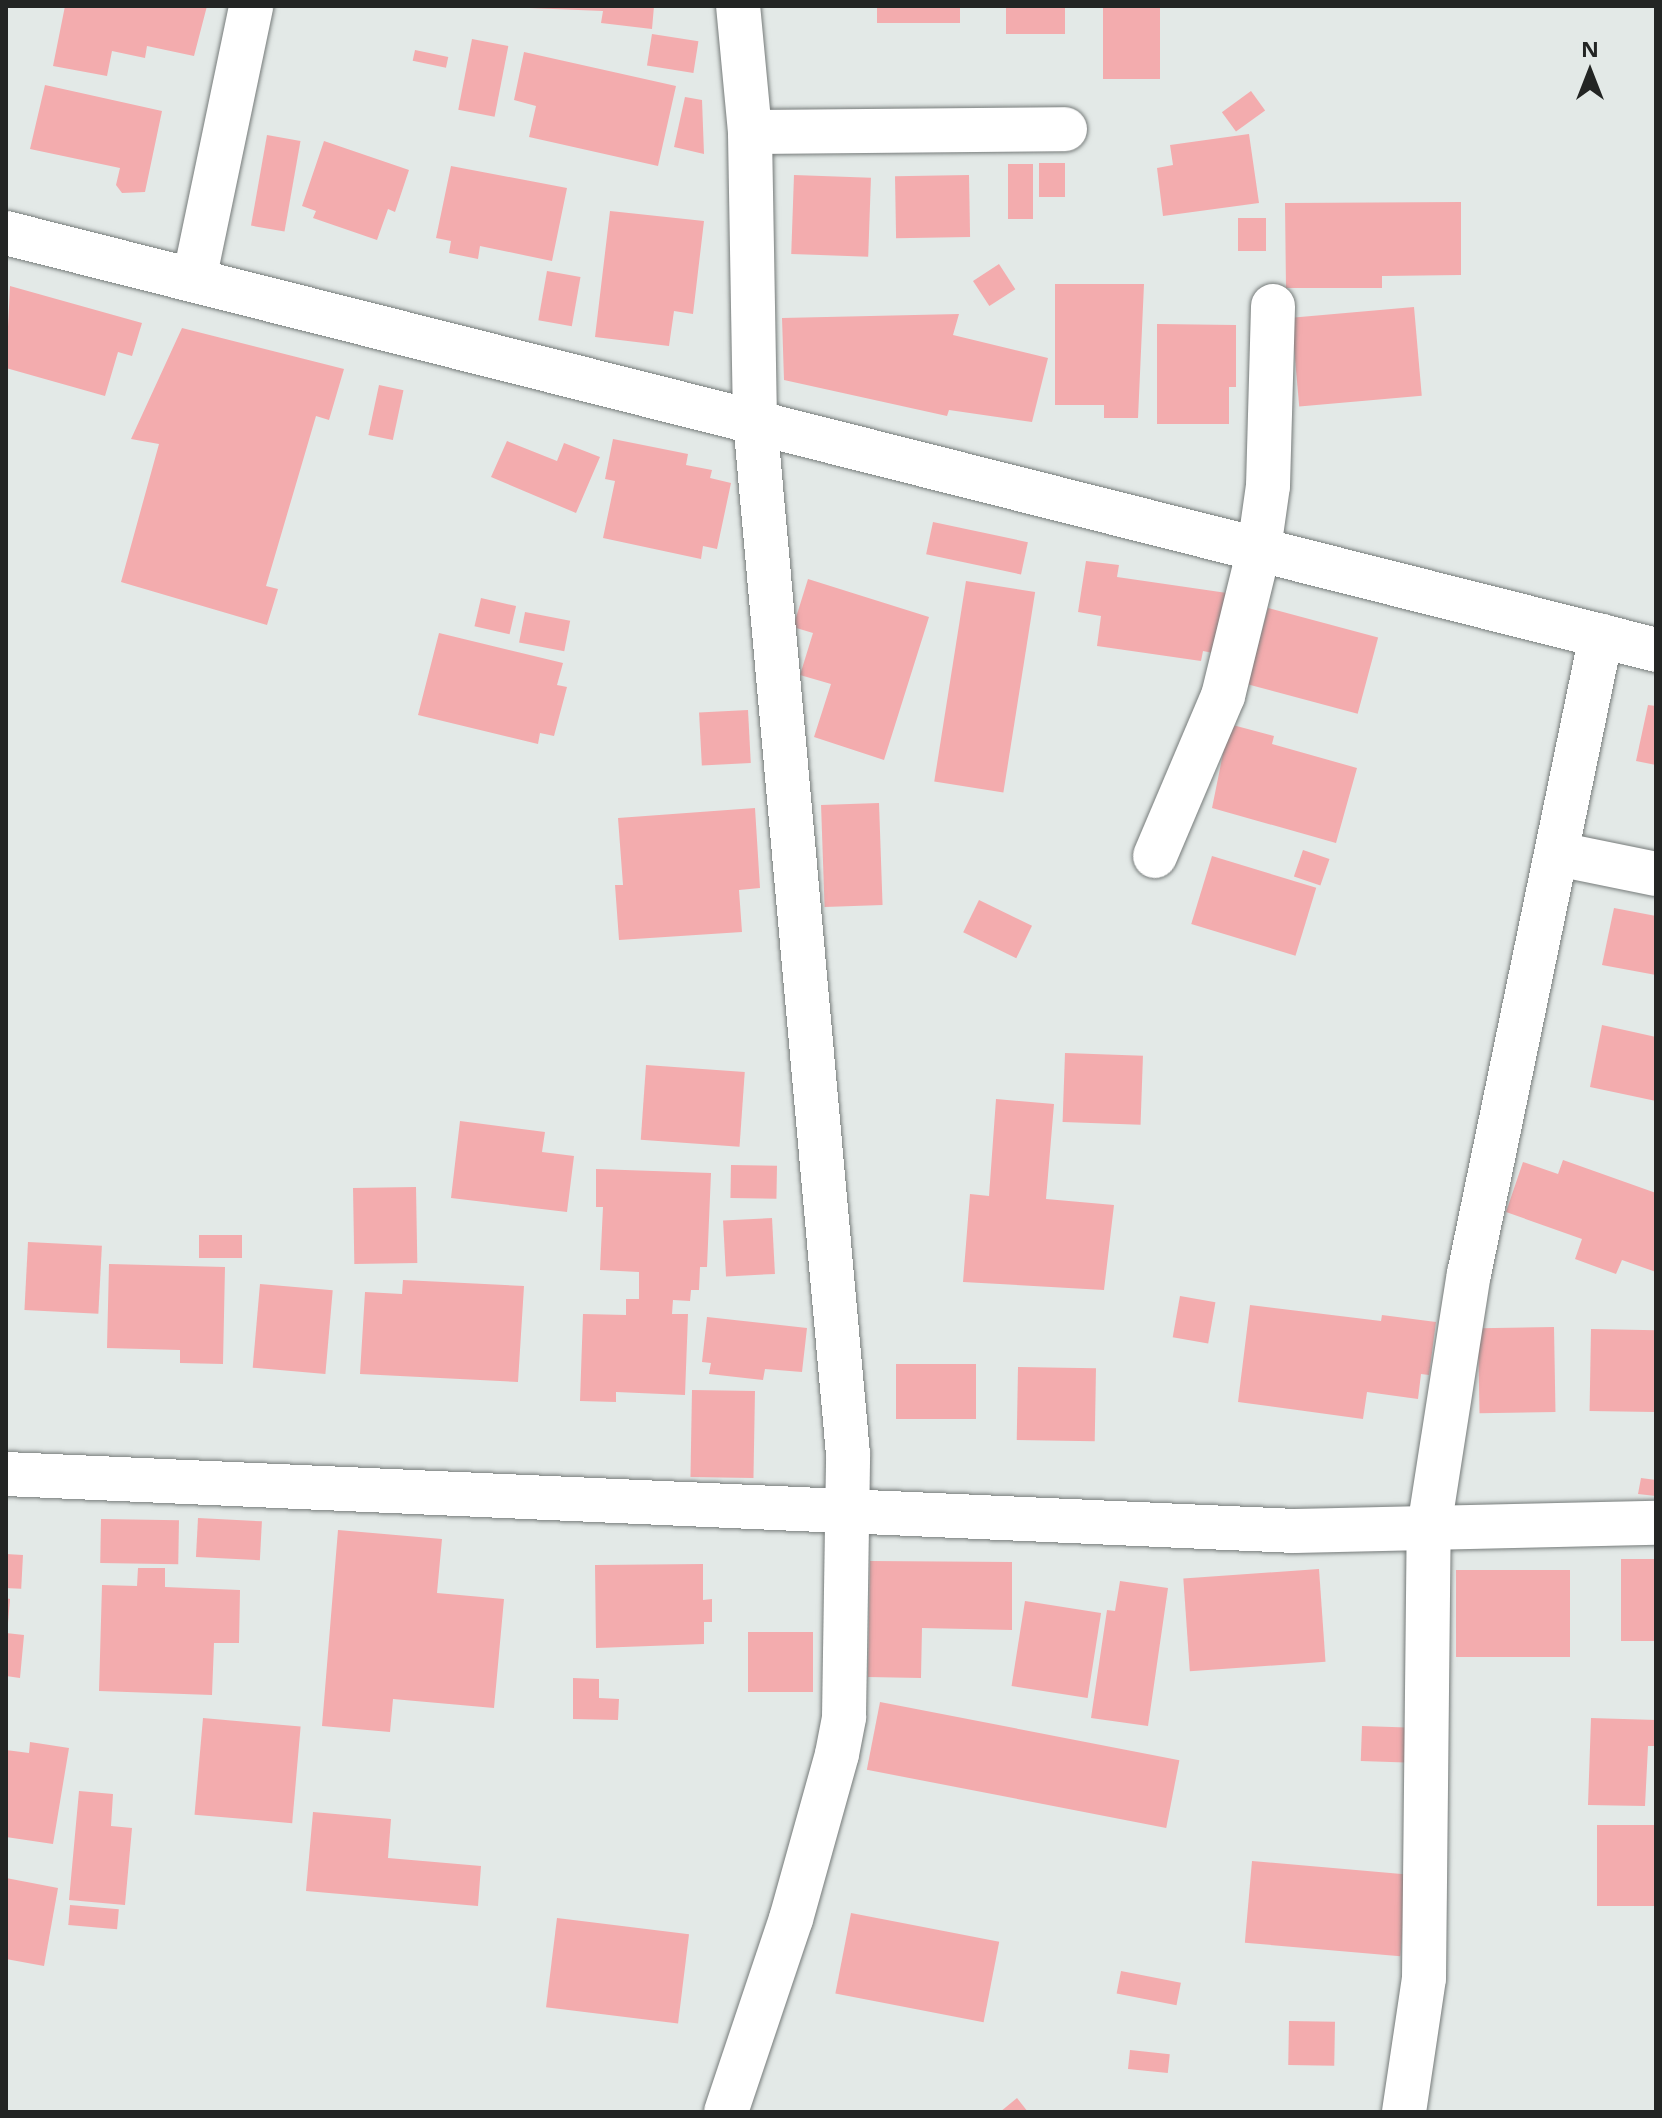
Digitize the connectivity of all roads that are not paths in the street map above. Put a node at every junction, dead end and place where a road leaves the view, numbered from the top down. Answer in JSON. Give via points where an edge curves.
{"nodes":[{"id":1,"x":251,"y":6,"type":"edge"},
{"id":2,"x":738,"y":6,"type":"edge"},
{"id":3,"x":1065,"y":129,"type":"dead end"},
{"id":4,"x":750,"y":132,"type":"junction"},
{"id":5,"x":6,"y":233,"type":"edge"},
{"id":6,"x":194,"y":280,"type":"junction"},
{"id":7,"x":1273,"y":306,"type":"dead end"},
{"id":8,"x":755,"y":421,"type":"junction"},
{"id":9,"x":1259,"y":549,"type":"junction"},
{"id":10,"x":1601,"y":636,"type":"junction"},
{"id":11,"x":1656,"y":650,"type":"edge"},
{"id":12,"x":1558,"y":854,"type":"junction"},
{"id":13,"x":1155,"y":856,"type":"dead end"},
{"id":14,"x":1656,"y":874,"type":"edge"},
{"id":15,"x":6,"y":1474,"type":"edge"},
{"id":16,"x":844,"y":1514,"type":"junction"},
{"id":17,"x":1656,"y":1523,"type":"edge"},
{"id":18,"x":1429,"y":1528,"type":"junction"},
{"id":19,"x":726,"y":2112,"type":"edge"},
{"id":20,"x":1404,"y":2112,"type":"edge"}],
"edges":[{"from":1,"to":6,"type":"street"},
{"from":2,"to":4,"type":"street"},
{"from":3,"to":4,"type":"street"},
{"from":4,"to":8,"type":"street"},
{"from":5,"to":6,"type":"street"},
{"from":6,"to":8,"type":"street"},
{"from":7,"to":9,"type":"street","via":[[1268,486]]},
{"from":8,"to":9,"type":"street"},
{"from":8,"to":16,"type":"street","via":[[848,1454]]},
{"from":9,"to":10,"type":"street"},
{"from":9,"to":13,"type":"street","via":[[1223,696]]},
{"from":10,"to":11,"type":"street"},
{"from":10,"to":12,"type":"street"},
{"from":12,"to":14,"type":"street"},
{"from":12,"to":18,"type":"street","via":[[1469,1274]]},
{"from":15,"to":16,"type":"street"},
{"from":16,"to":18,"type":"street","via":[[1295,1531]]},
{"from":16,"to":19,"type":"street","via":[[844,1717],[837,1754],[791,1919]]},
{"from":17,"to":18,"type":"street"},
{"from":18,"to":20,"type":"street","via":[[1424,1978]]}]}
